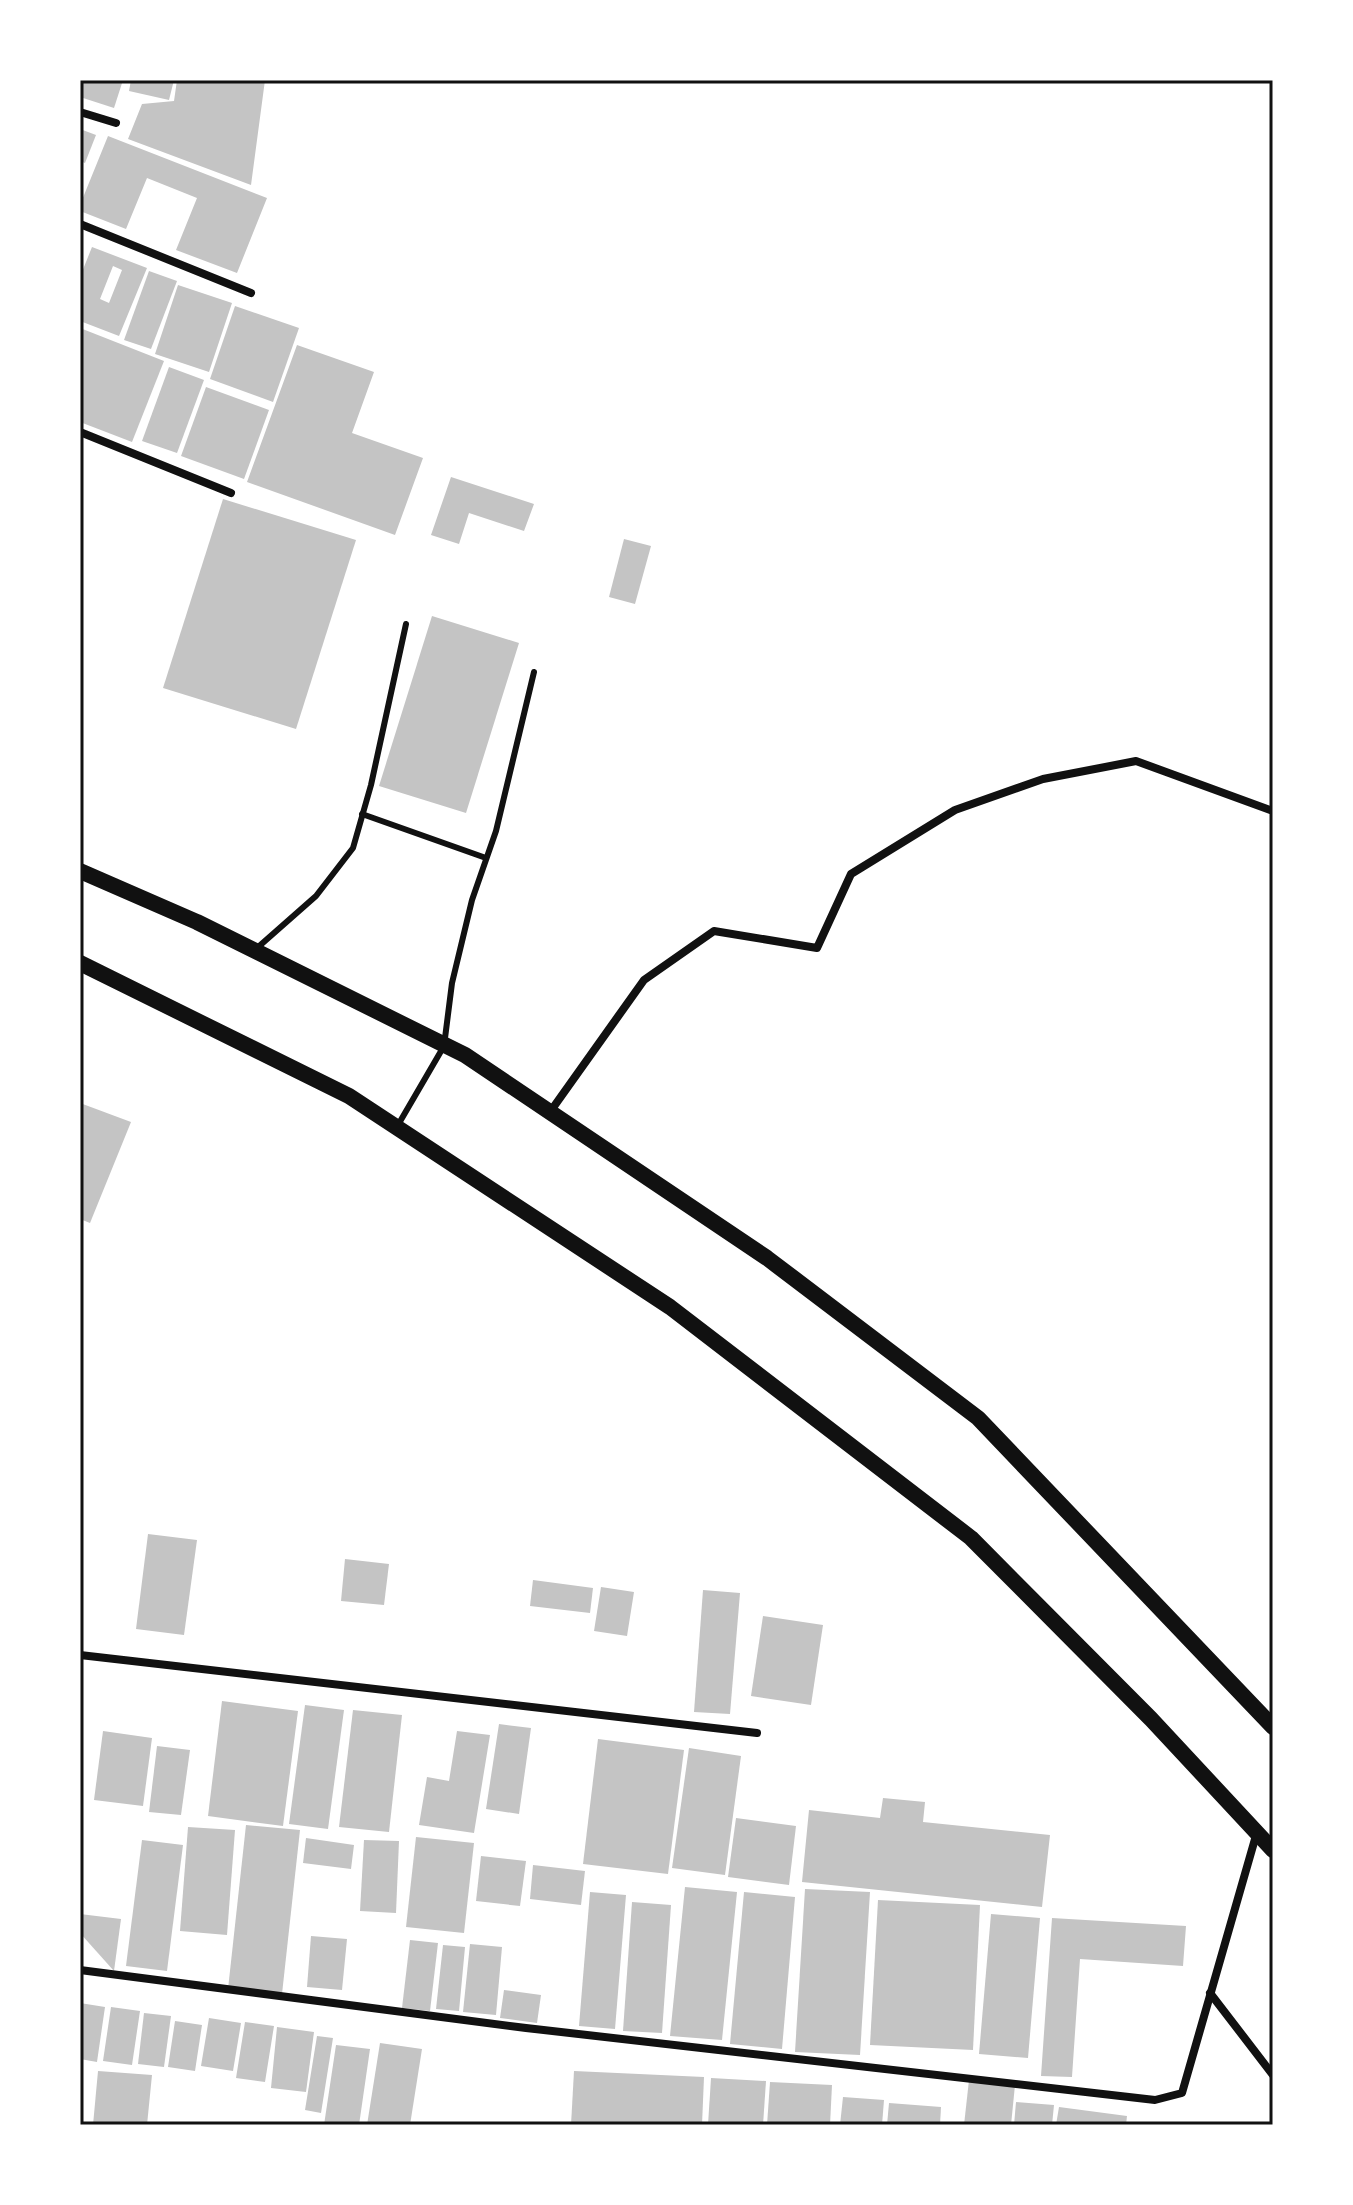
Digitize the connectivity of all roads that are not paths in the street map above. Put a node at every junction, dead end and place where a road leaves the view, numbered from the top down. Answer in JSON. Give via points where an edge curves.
{"nodes":[{"id":1,"x":80,"y":112,"type":"edge"},
{"id":2,"x":116,"y":123,"type":"dead end"},
{"id":3,"x":80,"y":224,"type":"edge"},
{"id":4,"x":251,"y":293,"type":"dead end"},
{"id":5,"x":80,"y":432,"type":"edge"},
{"id":6,"x":231,"y":493,"type":"dead end"},
{"id":7,"x":406,"y":624,"type":"dead end"},
{"id":8,"x":534,"y":672,"type":"dead end"},
{"id":9,"x":1273,"y":811,"type":"edge"},
{"id":10,"x":362,"y":814,"type":"junction"},
{"id":11,"x":486,"y":858,"type":"junction"},
{"id":12,"x":80,"y":871,"type":"edge"},
{"id":13,"x":254,"y":951,"type":"junction"},
{"id":14,"x":80,"y":963,"type":"edge"},
{"id":15,"x":444,"y":1046,"type":"junction"},
{"id":16,"x":549,"y":1113,"type":"junction"},
{"id":17,"x":397,"y":1127,"type":"junction"},
{"id":18,"x":80,"y":1655,"type":"edge"},
{"id":19,"x":1273,"y":1727,"type":"edge"},
{"id":20,"x":757,"y":1733,"type":"dead end"},
{"id":21,"x":1257,"y":1832,"type":"junction"},
{"id":22,"x":1273,"y":1850,"type":"edge"},
{"id":23,"x":80,"y":1970,"type":"edge"},
{"id":24,"x":1210,"y":1993,"type":"junction"},
{"id":25,"x":1273,"y":2075,"type":"edge"}],
"edges":[{"from":1,"to":2,"type":"street"},
{"from":3,"to":4,"type":"street"},
{"from":5,"to":6,"type":"street"},
{"from":7,"to":10,"type":"lane"},
{"from":8,"to":11,"type":"lane"},
{"from":9,"to":16,"type":"street","via":[[1136,761],[1043,779],[955,810],[851,874],[817,948],[714,931],[644,980]]},
{"from":10,"to":11,"type":"lane"},
{"from":10,"to":13,"type":"lane","via":[[353,848],[316,896]]},
{"from":11,"to":15,"type":"lane","via":[[452,983]]},
{"from":12,"to":13,"type":"main road"},
{"from":13,"to":15,"type":"main road"},
{"from":14,"to":17,"type":"main road","via":[[349,1096]]},
{"from":15,"to":16,"type":"main road"},
{"from":15,"to":17,"type":"lane"},
{"from":16,"to":19,"type":"main road","via":[[767,1258],[978,1418]]},
{"from":17,"to":21,"type":"main road","via":[[670,1307],[971,1538]]},
{"from":18,"to":20,"type":"street"},
{"from":21,"to":22,"type":"main road"},
{"from":21,"to":24,"type":"street"},
{"from":23,"to":24,"type":"street","via":[[526,2028],[1155,2100],[1182,2093]]},
{"from":24,"to":25,"type":"street"}]}
